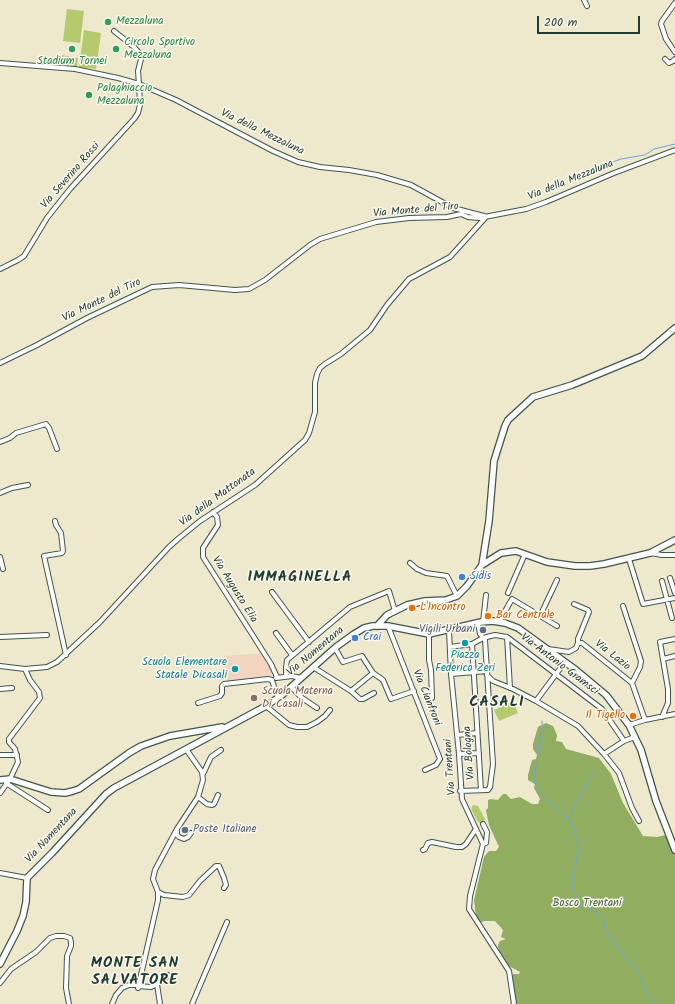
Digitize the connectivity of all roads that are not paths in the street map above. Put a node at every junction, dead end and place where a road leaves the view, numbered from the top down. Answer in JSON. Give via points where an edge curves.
{"nodes":[{"id":1,"x":584,"y":0,"type":"edge"},
{"id":2,"x":675,"y":3,"type":"edge"},
{"id":3,"x":587,"y":6,"type":"dead end"},
{"id":4,"x":114,"y":31,"type":"dead end"},
{"id":5,"x":675,"y":52,"type":"edge"},
{"id":6,"x":665,"y":59,"type":"dead end"},
{"id":7,"x":675,"y":59,"type":"edge"},
{"id":8,"x":0,"y":63,"type":"edge"},
{"id":9,"x":139,"y":84,"type":"junction"},
{"id":10,"x":675,"y":150,"type":"edge"},
{"id":11,"x":486,"y":216,"type":"junction"},
{"id":12,"x":0,"y":269,"type":"edge"},
{"id":13,"x":675,"y":328,"type":"edge"},
{"id":14,"x":0,"y":363,"type":"edge"},
{"id":15,"x":0,"y":442,"type":"edge"},
{"id":16,"x":57,"y":449,"type":"dead end"},
{"id":17,"x":28,"y":485,"type":"dead end"},
{"id":18,"x":0,"y":493,"type":"edge"},
{"id":19,"x":213,"y":512,"type":"junction"},
{"id":20,"x":55,"y":521,"type":"dead end"},
{"id":21,"x":675,"y":540,"type":"edge"},
{"id":22,"x":650,"y":553,"type":"junction"},
{"id":23,"x":525,"y":554,"type":"junction"},
{"id":24,"x":675,"y":555,"type":"edge"},
{"id":25,"x":0,"y":557,"type":"edge"},
{"id":26,"x":629,"y":559,"type":"junction"},
{"id":27,"x":410,"y":563,"type":"dead end"},
{"id":28,"x":482,"y":566,"type":"junction"},
{"id":29,"x":3,"y":569,"type":"dead end"},
{"id":30,"x":670,"y":578,"type":"dead end"},
{"id":31,"x":557,"y":580,"type":"dead end"},
{"id":32,"x":662,"y":580,"type":"dead end"},
{"id":33,"x":272,"y":592,"type":"dead end"},
{"id":34,"x":508,"y":593,"type":"dead end"},
{"id":35,"x":675,"y":593,"type":"edge"},
{"id":36,"x":486,"y":595,"type":"dead end"},
{"id":37,"x":457,"y":596,"type":"junction"},
{"id":38,"x":675,"y":598,"type":"edge"},
{"id":39,"x":667,"y":600,"type":"junction"},
{"id":40,"x":574,"y":604,"type":"dead end"},
{"id":41,"x":623,"y":606,"type":"dead end"},
{"id":42,"x":395,"y":611,"type":"junction"},
{"id":43,"x":540,"y":616,"type":"junction"},
{"id":44,"x":672,"y":618,"type":"dead end"},
{"id":45,"x":481,"y":622,"type":"junction"},
{"id":46,"x":499,"y":622,"type":"junction"},
{"id":47,"x":377,"y":626,"type":"junction"},
{"id":48,"x":388,"y":626,"type":"junction"},
{"id":49,"x":557,"y":626,"type":"dead end"},
{"id":50,"x":448,"y":630,"type":"junction"},
{"id":51,"x":276,"y":633,"type":"dead end"},
{"id":52,"x":429,"y":634,"type":"junction"},
{"id":53,"x":47,"y":635,"type":"dead end"},
{"id":54,"x":0,"y":637,"type":"edge"},
{"id":55,"x":508,"y":637,"type":"junction"},
{"id":56,"x":482,"y":638,"type":"junction"},
{"id":57,"x":675,"y":639,"type":"edge"},
{"id":58,"x":309,"y":642,"type":"junction"},
{"id":59,"x":578,"y":643,"type":"junction"},
{"id":60,"x":472,"y":644,"type":"junction"},
{"id":61,"x":450,"y":647,"type":"junction"},
{"id":62,"x":335,"y":648,"type":"junction"},
{"id":63,"x":546,"y":649,"type":"junction"},
{"id":64,"x":66,"y":655,"type":"junction"},
{"id":65,"x":292,"y":655,"type":"junction"},
{"id":66,"x":675,"y":656,"type":"edge"},
{"id":67,"x":663,"y":659,"type":"junction"},
{"id":68,"x":564,"y":662,"type":"junction"},
{"id":69,"x":0,"y":666,"type":"edge"},
{"id":70,"x":313,"y":667,"type":"junction"},
{"id":71,"x":24,"y":669,"type":"junction"},
{"id":72,"x":474,"y":672,"type":"junction"},
{"id":73,"x":373,"y":673,"type":"junction"},
{"id":74,"x":487,"y":673,"type":"junction"},
{"id":75,"x":556,"y":673,"type":"junction"},
{"id":76,"x":451,"y":674,"type":"junction"},
{"id":77,"x":286,"y":676,"type":"junction"},
{"id":78,"x":277,"y":678,"type":"junction"},
{"id":79,"x":300,"y":678,"type":"junction"},
{"id":80,"x":271,"y":680,"type":"junction"},
{"id":81,"x":632,"y":683,"type":"junction"},
{"id":82,"x":291,"y":687,"type":"junction"},
{"id":83,"x":12,"y":688,"type":"dead end"},
{"id":84,"x":510,"y":688,"type":"junction"},
{"id":85,"x":0,"y":689,"type":"edge"},
{"id":86,"x":351,"y":691,"type":"junction"},
{"id":87,"x":414,"y":692,"type":"junction"},
{"id":88,"x":374,"y":693,"type":"dead end"},
{"id":89,"x":279,"y":697,"type":"junction"},
{"id":90,"x":432,"y":698,"type":"dead end"},
{"id":91,"x":536,"y":701,"type":"junction"},
{"id":92,"x":198,"y":703,"type":"dead end"},
{"id":93,"x":266,"y":706,"type":"junction"},
{"id":94,"x":317,"y":708,"type":"dead end"},
{"id":95,"x":330,"y":710,"type":"dead end"},
{"id":96,"x":675,"y":714,"type":"edge"},
{"id":97,"x":662,"y":717,"type":"junction"},
{"id":98,"x":645,"y":720,"type":"junction"},
{"id":99,"x":232,"y":725,"type":"junction"},
{"id":100,"x":629,"y":725,"type":"junction"},
{"id":101,"x":478,"y":733,"type":"junction"},
{"id":102,"x":457,"y":735,"type":"junction"},
{"id":103,"x":635,"y":737,"type":"junction"},
{"id":104,"x":624,"y":741,"type":"junction"},
{"id":105,"x":186,"y":749,"type":"junction"},
{"id":106,"x":222,"y":750,"type":"dead end"},
{"id":107,"x":479,"y":753,"type":"junction"},
{"id":108,"x":460,"y":754,"type":"junction"},
{"id":109,"x":604,"y":754,"type":"junction"},
{"id":110,"x":0,"y":755,"type":"edge"},
{"id":111,"x":17,"y":755,"type":"junction"},
{"id":112,"x":426,"y":770,"type":"dead end"},
{"id":113,"x":203,"y":774,"type":"junction"},
{"id":114,"x":0,"y":780,"type":"edge"},
{"id":115,"x":8,"y":781,"type":"junction"},
{"id":116,"x":481,"y":790,"type":"junction"},
{"id":117,"x":460,"y":791,"type":"junction"},
{"id":118,"x":0,"y":793,"type":"edge"},
{"id":119,"x":218,"y":795,"type":"dead end"},
{"id":120,"x":198,"y":797,"type":"junction"},
{"id":121,"x":48,"y":810,"type":"dead end"},
{"id":122,"x":639,"y":821,"type":"dead end"},
{"id":123,"x":483,"y":824,"type":"dead end"},
{"id":124,"x":178,"y":829,"type":"junction"},
{"id":125,"x":476,"y":829,"type":"junction"},
{"id":126,"x":190,"y":833,"type":"dead end"},
{"id":127,"x":483,"y":844,"type":"junction"},
{"id":128,"x":423,"y":850,"type":"dead end"},
{"id":129,"x":675,"y":850,"type":"edge"},
{"id":130,"x":0,"y":873,"type":"edge"},
{"id":131,"x":27,"y":878,"type":"junction"},
{"id":132,"x":224,"y":888,"type":"dead end"},
{"id":133,"x":158,"y":892,"type":"junction"},
{"id":134,"x":227,"y":922,"type":"dead end"},
{"id":135,"x":0,"y":964,"type":"edge"},
{"id":136,"x":168,"y":975,"type":"dead end"},
{"id":137,"x":0,"y":983,"type":"edge"},
{"id":138,"x":157,"y":984,"type":"junction"},
{"id":139,"x":138,"y":986,"type":"junction"},
{"id":140,"x":69,"y":1004,"type":"edge"},
{"id":141,"x":112,"y":1004,"type":"edge"},
{"id":142,"x":160,"y":1004,"type":"edge"},
{"id":143,"x":192,"y":1004,"type":"edge"},
{"id":144,"x":514,"y":1004,"type":"edge"}],
"edges":[{"from":1,"to":3,"type":"street"},
{"from":2,"to":5,"type":"street","via":[[661,25],[666,41]]},
{"from":4,"to":9,"type":"street","via":[[140,54]]},
{"from":6,"to":7,"type":"street","via":[[669,63]]},
{"from":8,"to":9,"type":"street","name":"Via della Mezzaluna","via":[[75,69]]},
{"from":9,"to":11,"type":"street","name":"Via della Mezzaluna","via":[[298,162],[377,175],[411,185],[453,208]]},
{"from":9,"to":12,"type":"street","name":"Via Severino Rossi","via":[[140,106],[132,122],[72,186],[45,220],[23,257]]},
{"from":10,"to":11,"type":"street","name":"Via della Mezzaluna","via":[[526,209]]},
{"from":11,"to":14,"type":"street","name":"Via Monte del Tiro","via":[[471,218],[461,214],[376,222],[320,239],[265,280],[246,290],[179,285],[152,287]]},
{"from":11,"to":19,"type":"street","name":"Via della Mattonata","via":[[450,256],[409,279],[371,328],[341,354],[322,366],[315,380],[315,409],[306,438],[255,485]]},
{"from":13,"to":28,"type":"main road","via":[[642,356],[572,385],[535,396],[508,420],[494,461]]},
{"from":15,"to":16,"type":"street","via":[[16,433],[46,424]]},
{"from":17,"to":18,"type":"street"},
{"from":19,"to":64,"type":"street","name":"Via della Mattonata","via":[[169,547]]},
{"from":19,"to":78,"type":"street","name":"Via Augusto Elia","via":[[218,525],[203,548],[203,557],[271,664]]},
{"from":20,"to":64,"type":"street","via":[[61,533],[64,551],[44,556]]},
{"from":21,"to":22,"type":"main road"},
{"from":22,"to":24,"type":"street"},
{"from":22,"to":26,"type":"main road"},
{"from":23,"to":26,"type":"main road","via":[[547,562],[575,566]]},
{"from":23,"to":28,"type":"main road","via":[[515,550],[501,553]]},
{"from":23,"to":34,"type":"street"},
{"from":25,"to":29,"type":"street"},
{"from":26,"to":39,"type":"street","via":[[642,603]]},
{"from":27,"to":37,"type":"street","via":[[426,573],[447,576]]},
{"from":28,"to":37,"type":"main road"},
{"from":30,"to":35,"type":"street"},
{"from":31,"to":43,"type":"street"},
{"from":32,"to":39,"type":"street"},
{"from":33,"to":58,"type":"street"},
{"from":36,"to":45,"type":"street"},
{"from":37,"to":42,"type":"main road","via":[[407,605]]},
{"from":38,"to":39,"type":"street"},
{"from":39,"to":44,"type":"street"},
{"from":40,"to":59,"type":"street","via":[[589,612]]},
{"from":41,"to":81,"type":"street","via":[[641,661]]},
{"from":42,"to":47,"type":"main road","via":[[387,615]]},
{"from":42,"to":58,"type":"street","via":[[389,591],[345,610]]},
{"from":43,"to":46,"type":"street","via":[[512,599]]},
{"from":43,"to":49,"type":"street"},
{"from":45,"to":46,"type":"main road","name":"Via Nomentana"},
{"from":45,"to":50,"type":"main road","name":"Via Nomentana"},
{"from":45,"to":56,"type":"street"},
{"from":46,"to":63,"type":"main road","name":"Via Nomentana","via":[[518,628]]},
{"from":47,"to":48,"type":"main road","name":"Via Nomentana"},
{"from":47,"to":62,"type":"main road","name":"Via Nomentana","via":[[364,628]]},
{"from":48,"to":52,"type":"main road","name":"Via Nomentana"},
{"from":48,"to":87,"type":"street","name":"Via Cianfroni"},
{"from":50,"to":52,"type":"main road","name":"Via Nomentana"},
{"from":50,"to":61,"type":"street","name":"Via Trentani"},
{"from":51,"to":65,"type":"street"},
{"from":52,"to":90,"type":"street"},
{"from":53,"to":54,"type":"street"},
{"from":55,"to":56,"type":"street","name":"Via Antonio Gramsci","via":[[495,635]]},
{"from":55,"to":75,"type":"street","name":"Via Antonio Gramsci"},
{"from":55,"to":84,"type":"street"},
{"from":56,"to":60,"type":"street"},
{"from":56,"to":74,"type":"street","via":[[485,640]]},
{"from":57,"to":67,"type":"street","via":[[660,642]]},
{"from":58,"to":65,"type":"street"},
{"from":59,"to":63,"type":"street","name":"Via Lazio","via":[[576,648],[569,652]]},
{"from":59,"to":81,"type":"street","name":"Via Lazio","via":[[582,643]]},
{"from":60,"to":61,"type":"street"},
{"from":60,"to":72,"type":"street","name":"Via Bologna"},
{"from":61,"to":76,"type":"street","name":"Via Trentani"},
{"from":62,"to":70,"type":"main road","name":"Via Nomentana"},
{"from":62,"to":73,"type":"street","via":[[343,662],[362,656]]},
{"from":63,"to":68,"type":"main road","name":"Via Nomentana"},
{"from":64,"to":71,"type":"street","name":"Via della Mattonata","via":[[51,666]]},
{"from":65,"to":77,"type":"street","via":[[286,663]]},
{"from":66,"to":67,"type":"street"},
{"from":67,"to":97,"type":"street","via":[[668,703]]},
{"from":68,"to":75,"type":"street"},
{"from":68,"to":100,"type":"main road","name":"Via Nomentana","via":[[606,695]]},
{"from":69,"to":71,"type":"street","name":"Via della Mattonata"},
{"from":70,"to":79,"type":"main road","name":"Via Nomentana"},
{"from":70,"to":86,"type":"street"},
{"from":71,"to":111,"type":"street","via":[[40,696],[9,739],[8,742]]},
{"from":72,"to":74,"type":"street"},
{"from":72,"to":76,"type":"street"},
{"from":72,"to":101,"type":"street","name":"Via Bologna"},
{"from":73,"to":86,"type":"street"},
{"from":73,"to":87,"type":"street","via":[[383,680],[391,700]]},
{"from":74,"to":84,"type":"street","via":[[493,681]]},
{"from":74,"to":116,"type":"street","via":[[493,764],[490,787],[488,790]]},
{"from":75,"to":91,"type":"street"},
{"from":75,"to":104,"type":"street","name":"Via Antonio Gramsci","via":[[602,709]]},
{"from":76,"to":102,"type":"street","name":"Via Trentani"},
{"from":77,"to":78,"type":"street"},
{"from":77,"to":79,"type":"street"},
{"from":78,"to":80,"type":"street"},
{"from":79,"to":82,"type":"main road","name":"Via Nomentana"},
{"from":80,"to":89,"type":"street"},
{"from":80,"to":92,"type":"street","via":[[224,684],[220,696]]},
{"from":81,"to":98,"type":"street","name":"Via Lazio"},
{"from":82,"to":89,"type":"main road","name":"Via Nomentana"},
{"from":82,"to":94,"type":"street"},
{"from":83,"to":85,"type":"street"},
{"from":84,"to":91,"type":"street"},
{"from":86,"to":88,"type":"street","via":[[360,699]]},
{"from":87,"to":112,"type":"street","name":"Via Cianfroni","via":[[440,758],[436,765]]},
{"from":89,"to":93,"type":"main road","name":"Via Nomentana"},
{"from":91,"to":109,"type":"street","via":[[578,726]]},
{"from":93,"to":95,"type":"street","via":[[289,725],[297,727],[307,727],[317,722]]},
{"from":93,"to":99,"type":"main road","name":"Via Nomentana"},
{"from":96,"to":97,"type":"street"},
{"from":97,"to":98,"type":"street"},
{"from":98,"to":100,"type":"street"},
{"from":99,"to":105,"type":"main road","name":"Via Nomentana"},
{"from":99,"to":115,"type":"main road","via":[[152,741],[73,791],[51,792]]},
{"from":100,"to":103,"type":"main road","name":"Via Nomentana"},
{"from":101,"to":102,"type":"street"},
{"from":101,"to":107,"type":"street","name":"Via Bologna"},
{"from":102,"to":108,"type":"street","name":"Via Trentani"},
{"from":103,"to":104,"type":"street"},
{"from":103,"to":129,"type":"main road","name":"Via Nomentana"},
{"from":104,"to":109,"type":"street"},
{"from":105,"to":113,"type":"street"},
{"from":105,"to":131,"type":"main road","name":"Via Nomentana","via":[[108,791]]},
{"from":106,"to":113,"type":"street","via":[[211,757]]},
{"from":107,"to":108,"type":"street"},
{"from":107,"to":116,"type":"street","name":"Via Bologna"},
{"from":108,"to":117,"type":"street","name":"Via Trentani"},
{"from":109,"to":122,"type":"street","via":[[619,774]]},
{"from":110,"to":111,"type":"street"},
{"from":111,"to":115,"type":"street","via":[[18,762]]},
{"from":113,"to":120,"type":"street"},
{"from":114,"to":115,"type":"main road"},
{"from":115,"to":118,"type":"street"},
{"from":115,"to":121,"type":"street"},
{"from":116,"to":117,"type":"street"},
{"from":117,"to":125,"type":"street","name":"Via Trentani"},
{"from":119,"to":120,"type":"street","via":[[212,805]]},
{"from":120,"to":124,"type":"street"},
{"from":123,"to":127,"type":"street","via":[[487,832],[486,843]]},
{"from":124,"to":126,"type":"street","via":[[177,835],[184,839]]},
{"from":124,"to":133,"type":"street","via":[[155,870],[153,879]]},
{"from":125,"to":127,"type":"street","name":"Via Trentani"},
{"from":125,"to":128,"type":"street","via":[[462,847],[432,842]]},
{"from":127,"to":144,"type":"street","via":[[469,909],[509,971]]},
{"from":130,"to":131,"type":"street"},
{"from":131,"to":135,"type":"main road","via":[[23,916]]},
{"from":132,"to":133,"type":"street","via":[[224,878],[216,866],[183,897]]},
{"from":133,"to":139,"type":"street"},
{"from":134,"to":143,"type":"street"},
{"from":136,"to":138,"type":"street"},
{"from":137,"to":140,"type":"street","via":[[11,969],[36,952],[50,938],[64,936],[70,938],[71,942],[67,956],[66,988]]},
{"from":138,"to":139,"type":"street","via":[[151,987]]},
{"from":138,"to":142,"type":"street"},
{"from":139,"to":141,"type":"street","via":[[129,985],[122,988]]}]}
